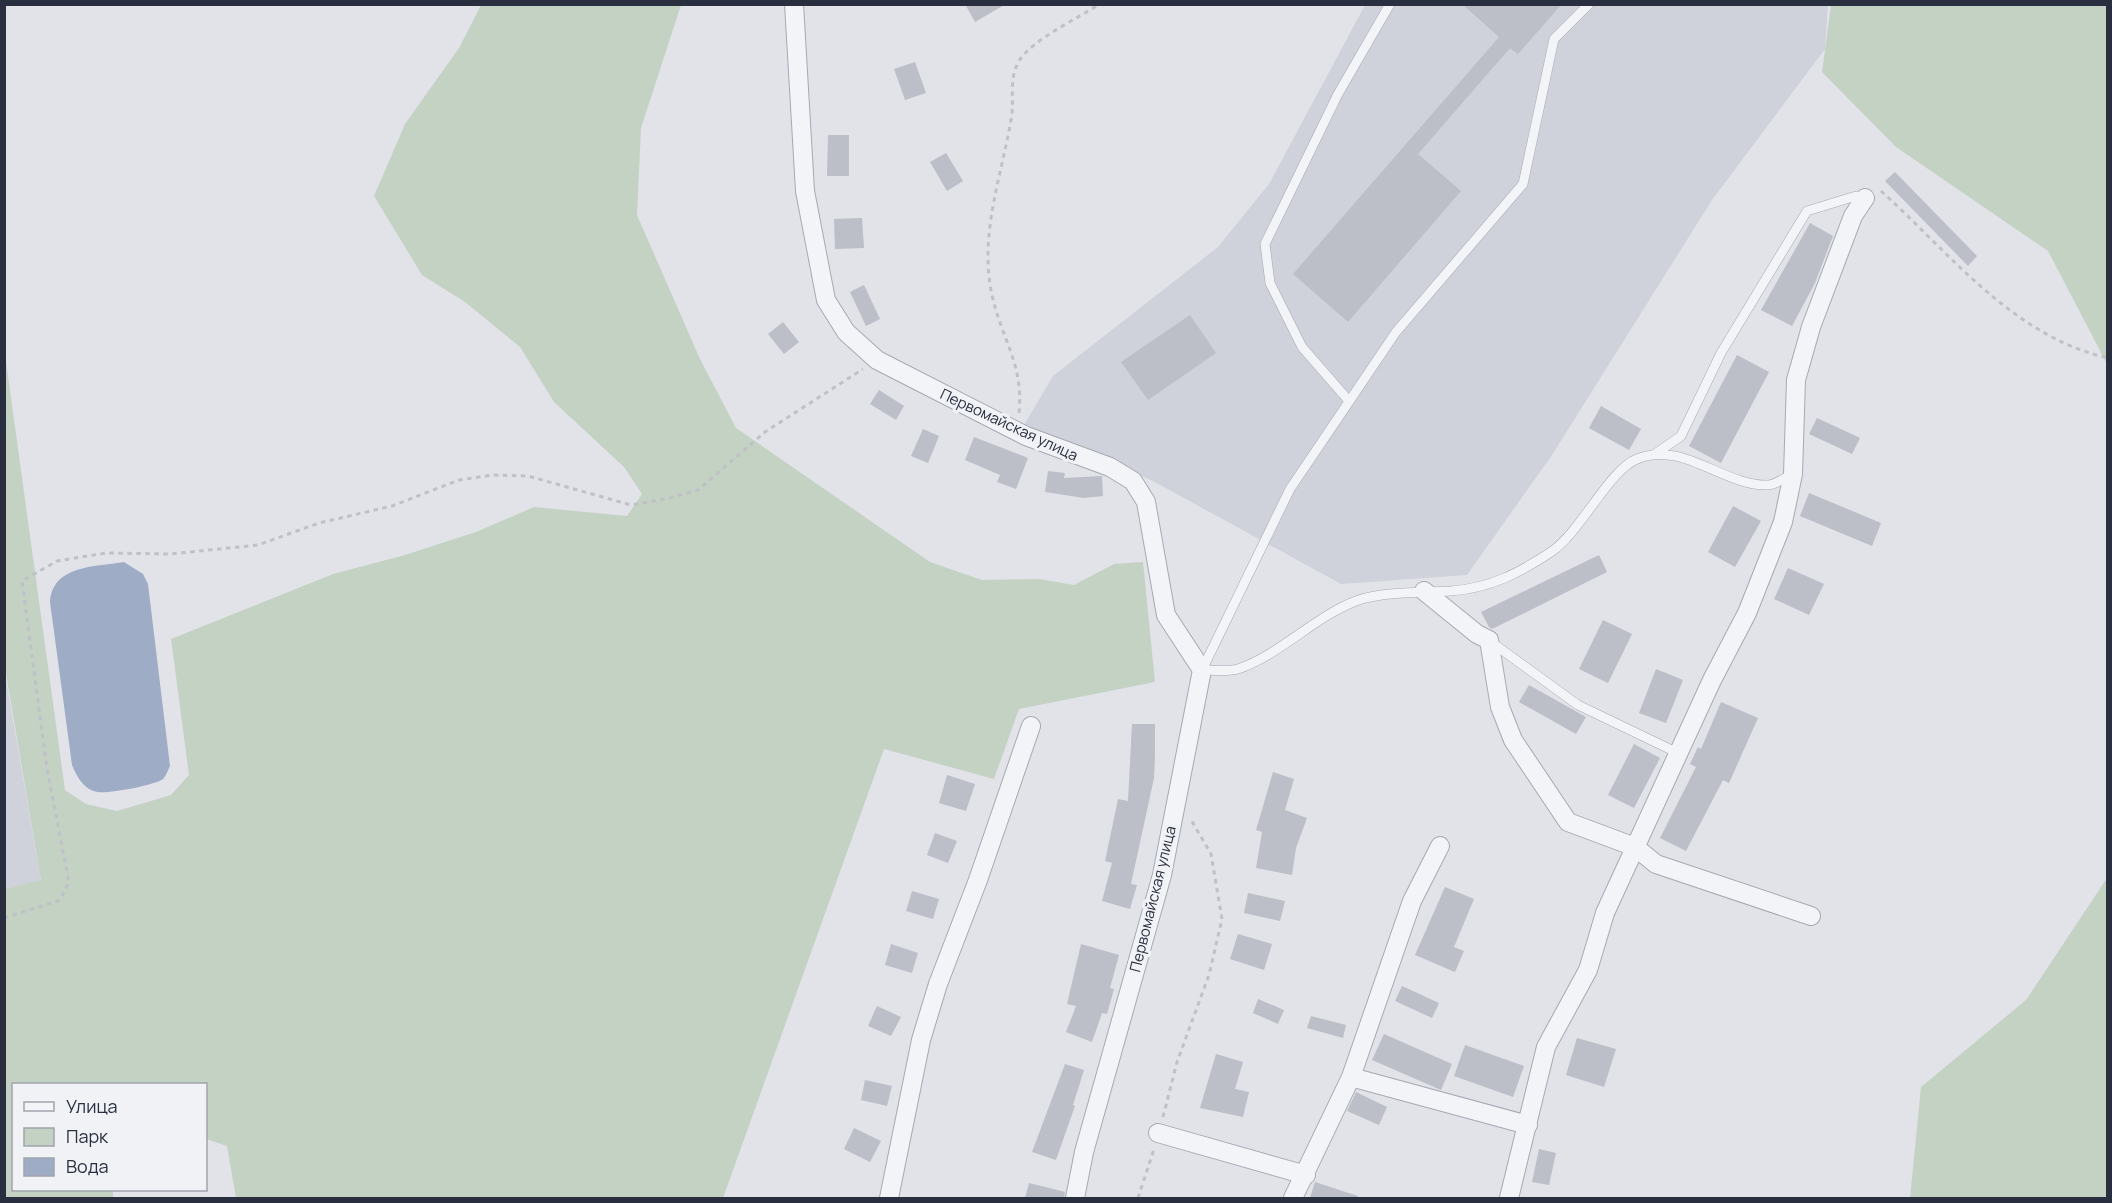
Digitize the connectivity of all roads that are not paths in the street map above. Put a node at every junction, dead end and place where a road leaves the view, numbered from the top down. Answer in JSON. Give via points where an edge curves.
{"nodes":[{"id":1,"x":794,"y":4,"type":"edge"},
{"id":2,"x":1390,"y":4,"type":"edge"},
{"id":3,"x":1589,"y":4,"type":"edge"},
{"id":4,"x":1865,"y":198,"type":"joint"},
{"id":5,"x":1349,"y":401,"type":"junction"},
{"id":6,"x":1655,"y":454,"type":"junction"},
{"id":7,"x":1793,"y":474,"type":"junction"},
{"id":8,"x":1424,"y":591,"type":"junction"},
{"id":9,"x":1489,"y":640,"type":"junction"},
{"id":10,"x":1202,"y":670,"type":"junction"},
{"id":11,"x":1031,"y":726,"type":"dead end"},
{"id":12,"x":1678,"y":753,"type":"junction"},
{"id":13,"x":1440,"y":846,"type":"dead end"},
{"id":14,"x":1635,"y":847,"type":"junction"},
{"id":15,"x":1811,"y":916,"type":"dead end"},
{"id":16,"x":1351,"y":1077,"type":"junction"},
{"id":17,"x":1528,"y":1125,"type":"junction"},
{"id":18,"x":1158,"y":1133,"type":"road end"},
{"id":19,"x":1306,"y":1175,"type":"junction"},
{"id":20,"x":889,"y":1198,"type":"edge"},
{"id":21,"x":1075,"y":1198,"type":"edge"},
{"id":22,"x":1293,"y":1198,"type":"edge"},
{"id":23,"x":1509,"y":1198,"type":"edge"}],
"edges":[{"from":1,"to":10,"type":"street","name":"Первомайская улица","via":[[805,191],[826,300],[846,332],[877,360],[1017,432],[1110,467],[1133,481],[1146,502],[1166,615]]},
{"from":2,"to":5,"type":"lane","via":[[1338,94],[1265,244],[1270,283],[1302,347]]},
{"from":3,"to":5,"type":"lane","via":[[1554,39],[1523,184],[1396,332]]},
{"from":4,"to":6,"type":"lane","via":[[1856,196],[1807,211],[1721,353],[1681,436]]},
{"from":4,"to":7,"type":"street","via":[[1853,216],[1815,316],[1796,380]]},
{"from":5,"to":10,"type":"lane","via":[[1290,489]]},
{"from":6,"to":7,"type":"lane","via":[[1688,459],[1742,480],[1770,485]]},
{"from":6,"to":8,"type":"lane","via":[[1635,459],[1555,550],[1508,579],[1454,590]]},
{"from":7,"to":12,"type":"street","via":[[1783,522],[1747,613]]},
{"from":8,"to":9,"type":"street"},
{"from":8,"to":10,"type":"lane","via":[[1358,600],[1236,669]]},
{"from":9,"to":12,"type":"lane","via":[[1578,705]]},
{"from":9,"to":14,"type":"street","via":[[1500,707],[1513,740],[1562,813],[1569,822]]},
{"from":10,"to":21,"type":"street","name":"Первомайская улица","via":[[1162,875],[1084,1152]]},
{"from":11,"to":20,"type":"street","via":[[921,1040]]},
{"from":12,"to":14,"type":"street"},
{"from":13,"to":16,"type":"street","via":[[1412,901]]},
{"from":14,"to":15,"type":"street","via":[[1656,864]]},
{"from":14,"to":17,"type":"street","via":[[1605,913],[1588,970],[1546,1047]]},
{"from":16,"to":17,"type":"street"},
{"from":16,"to":19,"type":"street"},
{"from":17,"to":23,"type":"street"},
{"from":18,"to":19,"type":"street"},
{"from":19,"to":22,"type":"street"}]}
